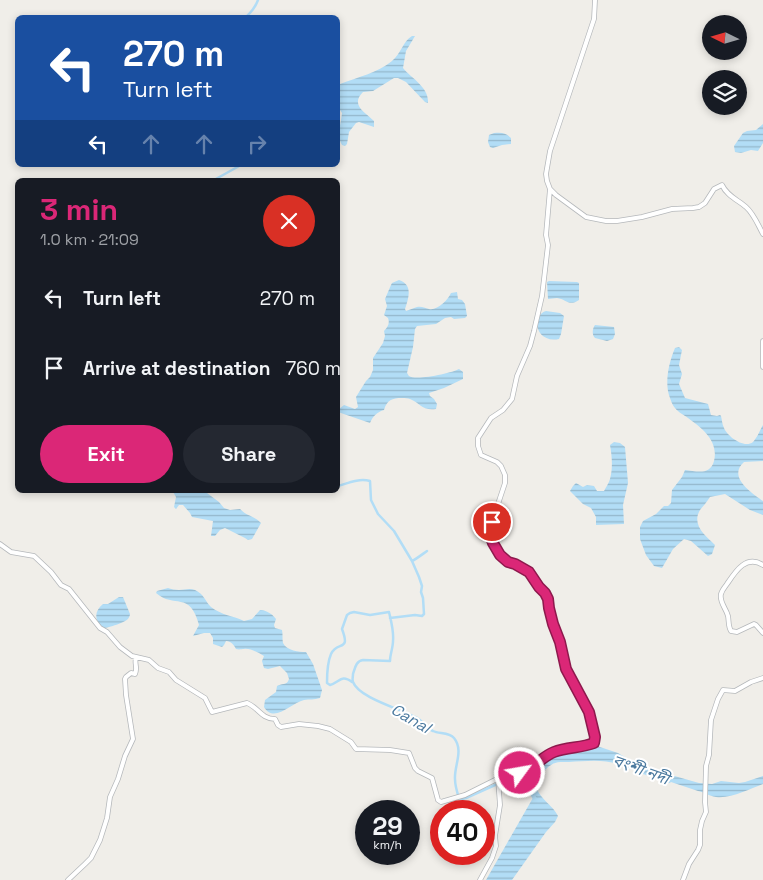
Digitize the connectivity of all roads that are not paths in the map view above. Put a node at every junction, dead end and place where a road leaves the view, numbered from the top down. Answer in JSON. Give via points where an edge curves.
{"nodes":[{"id":1,"x":595,"y":0,"type":"edge"},
{"id":2,"x":550,"y":189,"type":"junction"},
{"id":3,"x":763,"y":234,"type":"edge"},
{"id":4,"x":763,"y":341,"type":"edge"},
{"id":5,"x":763,"y":367,"type":"edge"},
{"id":6,"x":0,"y":544,"type":"edge"},
{"id":7,"x":763,"y":565,"type":"edge"},
{"id":8,"x":763,"y":633,"type":"edge"},
{"id":9,"x":136,"y":658,"type":"junction"},
{"id":10,"x":763,"y":678,"type":"edge"},
{"id":11,"x":498,"y":778,"type":"junction"},
{"id":12,"x":68,"y":880,"type":"edge"},
{"id":13,"x":480,"y":880,"type":"edge"},
{"id":14,"x":683,"y":880,"type":"edge"}],
"edges":[{"from":1,"to":2,"type":"street","via":[[594,19],[550,151],[546,174]]},
{"from":2,"to":3,"type":"street","via":[[586,217],[617,221],[672,209],[699,207],[714,188],[722,185],[753,215]]},
{"from":2,"to":11,"type":"street","via":[[542,296],[530,346],[517,376],[512,399],[489,420],[478,438],[478,446],[481,454],[497,462],[505,475],[492,522],[493,543],[508,562],[529,572],[545,593],[566,669],[589,712],[595,737],[590,745],[553,752],[529,770]]},
{"from":4,"to":5,"type":"street"},
{"from":6,"to":9,"type":"street","via":[[11,552],[34,556],[72,592],[100,628]]},
{"from":7,"to":8,"type":"street","via":[[749,562],[740,567],[720,597],[731,631],[738,632],[754,624]]},
{"from":9,"to":11,"type":"street","via":[[149,660],[206,698],[212,712],[247,703],[264,717],[275,719],[281,727],[299,724],[318,726],[330,729],[356,749],[410,753],[415,768],[432,778],[441,802],[465,795]]},
{"from":9,"to":12,"type":"street","via":[[135,674],[131,673],[125,679],[133,739],[110,797],[100,840],[91,858]]},
{"from":10,"to":14,"type":"street","via":[[738,690],[722,692],[711,720],[706,812],[700,830],[700,845]]},
{"from":11,"to":13,"type":"street","via":[[500,805],[496,846]]}]}
